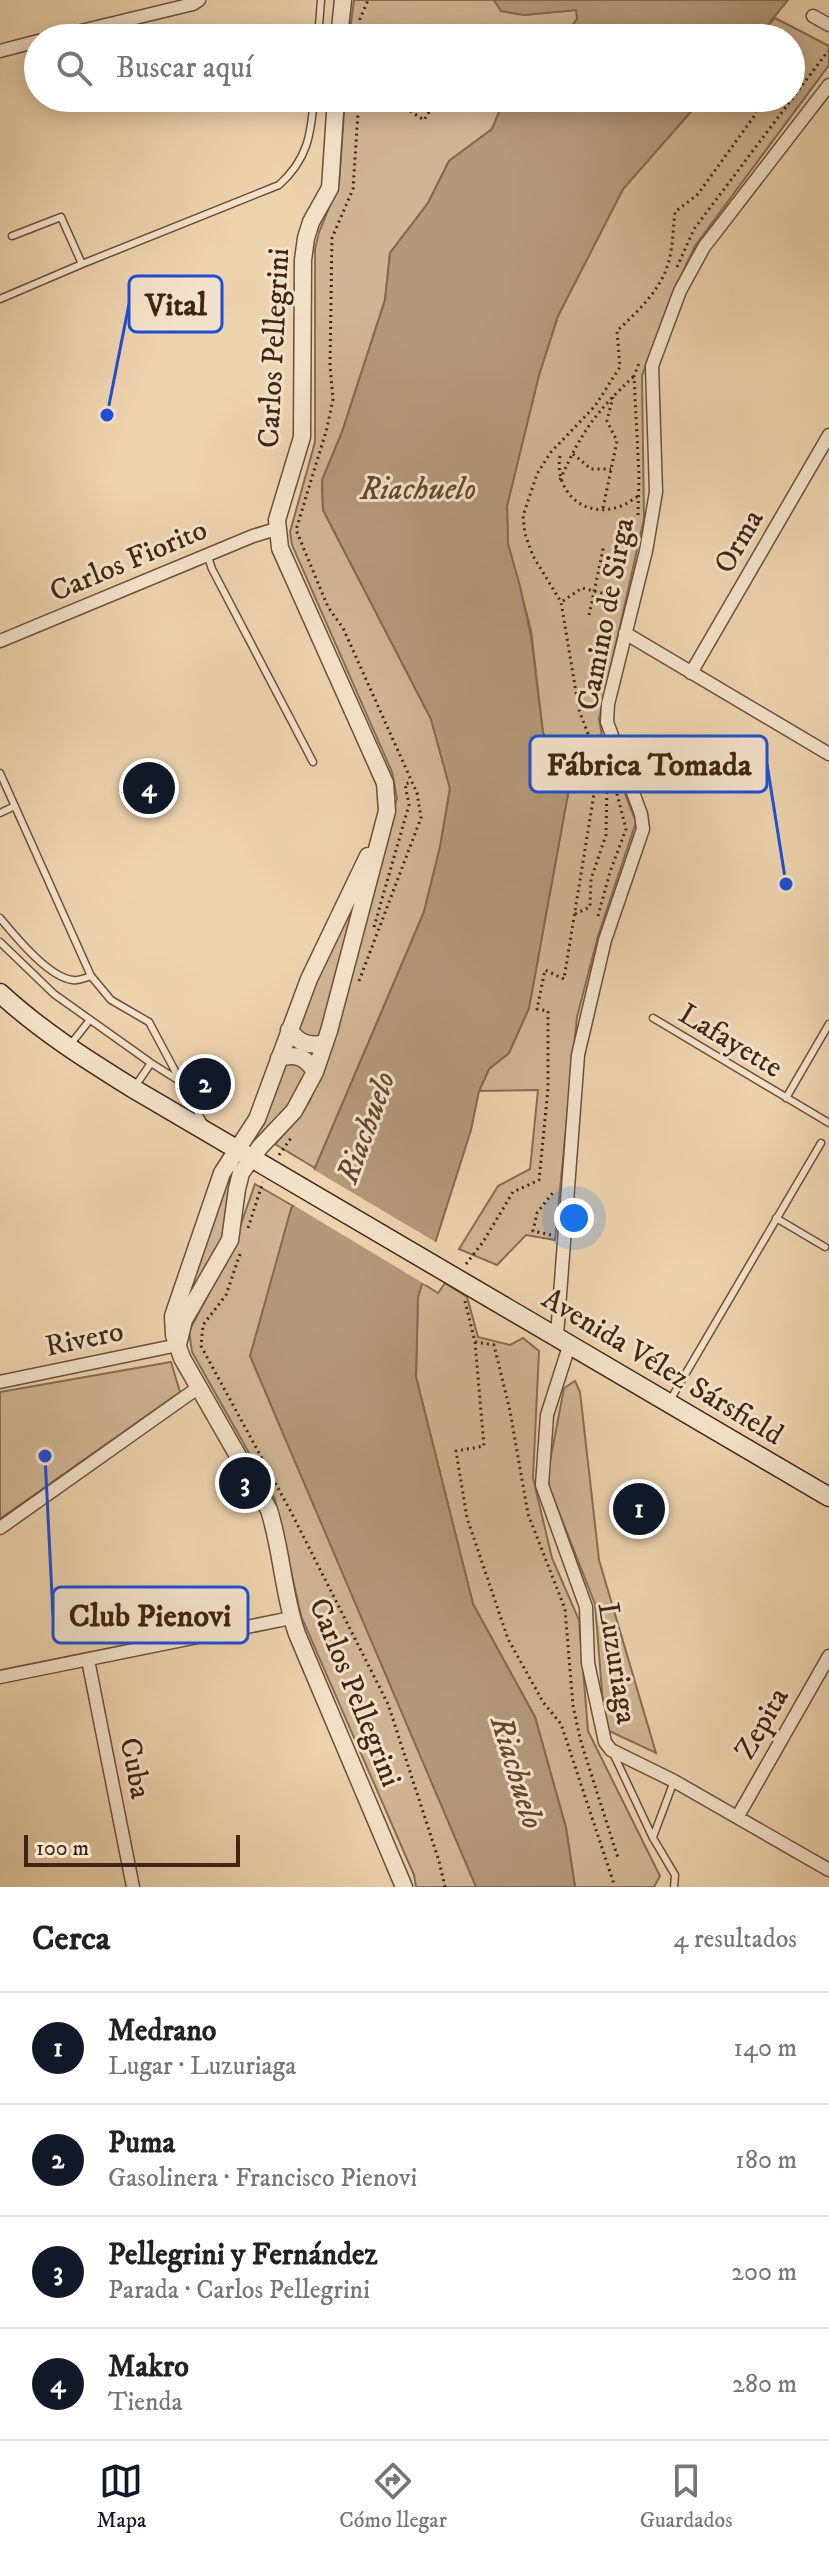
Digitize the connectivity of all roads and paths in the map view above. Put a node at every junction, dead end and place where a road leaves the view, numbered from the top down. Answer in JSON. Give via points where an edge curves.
{"nodes":[{"id":1,"x":199,"y":0,"type":"edge"},
{"id":2,"x":321,"y":0,"type":"edge"},
{"id":3,"x":343,"y":0,"type":"edge"},
{"id":4,"x":368,"y":0,"type":"edge"},
{"id":5,"x":813,"y":16,"type":"dead end"},
{"id":6,"x":110,"y":24,"type":"edge"},
{"id":7,"x":319,"y":24,"type":"edge"},
{"id":8,"x":340,"y":24,"type":"edge"},
{"id":9,"x":360,"y":24,"type":"edge"},
{"id":10,"x":829,"y":25,"type":"edge"},
{"id":11,"x":24,"y":45,"type":"edge"},
{"id":12,"x":0,"y":51,"type":"edge"},
{"id":13,"x":829,"y":85,"type":"edge"},
{"id":14,"x":313,"y":112,"type":"edge"},
{"id":15,"x":335,"y":112,"type":"edge"},
{"id":16,"x":412,"y":112,"type":"edge"},
{"id":17,"x":429,"y":112,"type":"edge"},
{"id":18,"x":756,"y":112,"type":"edge"},
{"id":19,"x":12,"y":236,"type":"dead end"},
{"id":20,"x":82,"y":264,"type":"junction"},
{"id":21,"x":0,"y":299,"type":"edge"},
{"id":22,"x":634,"y":376,"type":"dead end"},
{"id":23,"x":613,"y":397,"type":"junction"},
{"id":24,"x":597,"y":408,"type":"junction"},
{"id":25,"x":829,"y":435,"type":"edge"},
{"id":26,"x":572,"y":453,"type":"junction"},
{"id":27,"x":560,"y":456,"type":"dead end"},
{"id":28,"x":611,"y":469,"type":"junction"},
{"id":29,"x":560,"y":480,"type":"junction"},
{"id":30,"x":638,"y":496,"type":"dead end"},
{"id":31,"x":603,"y":509,"type":"junction"},
{"id":32,"x":276,"y":529,"type":"junction"},
{"id":33,"x":604,"y":545,"type":"dead end"},
{"id":34,"x":207,"y":554,"type":"junction"},
{"id":35,"x":594,"y":591,"type":"junction"},
{"id":36,"x":622,"y":598,"type":"dead end"},
{"id":37,"x":561,"y":602,"type":"junction"},
{"id":38,"x":589,"y":615,"type":"dead end"},
{"id":39,"x":625,"y":633,"type":"junction"},
{"id":40,"x":0,"y":641,"type":"edge"},
{"id":41,"x":691,"y":673,"type":"junction"},
{"id":42,"x":829,"y":754,"type":"edge"},
{"id":43,"x":313,"y":762,"type":"dead end"},
{"id":44,"x":0,"y":773,"type":"edge"},
{"id":45,"x":412,"y":782,"type":"dead end"},
{"id":46,"x":595,"y":782,"type":"junction"},
{"id":47,"x":15,"y":806,"type":"junction"},
{"id":48,"x":0,"y":813,"type":"edge"},
{"id":49,"x":385,"y":821,"type":"junction"},
{"id":50,"x":574,"y":914,"type":"junction"},
{"id":51,"x":0,"y":918,"type":"edge"},
{"id":52,"x":0,"y":942,"type":"edge"},
{"id":53,"x":91,"y":976,"type":"junction"},
{"id":54,"x":358,"y":981,"type":"dead end"},
{"id":55,"x":0,"y":993,"type":"edge"},
{"id":56,"x":653,"y":1018,"type":"dead end"},
{"id":57,"x":89,"y":1021,"type":"junction"},
{"id":58,"x":829,"y":1024,"type":"edge"},
{"id":59,"x":289,"y":1030,"type":"junction"},
{"id":60,"x":325,"y":1043,"type":"junction"},
{"id":61,"x":67,"y":1048,"type":"junction"},
{"id":62,"x":279,"y":1058,"type":"junction"},
{"id":63,"x":151,"y":1063,"type":"junction"},
{"id":64,"x":315,"y":1072,"type":"junction"},
{"id":65,"x":181,"y":1082,"type":"junction"},
{"id":66,"x":134,"y":1089,"type":"junction"},
{"id":67,"x":786,"y":1098,"type":"junction"},
{"id":68,"x":195,"y":1109,"type":"junction"},
{"id":69,"x":829,"y":1123,"type":"edge"},
{"id":70,"x":208,"y":1133,"type":"junction"},
{"id":71,"x":821,"y":1143,"type":"dead end"},
{"id":72,"x":244,"y":1154,"type":"junction"},
{"id":73,"x":776,"y":1218,"type":"junction"},
{"id":74,"x":202,"y":1235,"type":"junction"},
{"id":75,"x":227,"y":1247,"type":"junction"},
{"id":76,"x":825,"y":1247,"type":"dead end"},
{"id":77,"x":458,"y":1261,"type":"dead end"},
{"id":78,"x":466,"y":1292,"type":"junction"},
{"id":79,"x":563,"y":1339,"type":"junction"},
{"id":80,"x":475,"y":1342,"type":"junction"},
{"id":81,"x":178,"y":1345,"type":"junction"},
{"id":82,"x":0,"y":1382,"type":"edge"},
{"id":83,"x":199,"y":1387,"type":"junction"},
{"id":84,"x":669,"y":1402,"type":"junction"},
{"id":85,"x":829,"y":1497,"type":"edge"},
{"id":86,"x":0,"y":1528,"type":"edge"},
{"id":87,"x":291,"y":1618,"type":"junction"},
{"id":88,"x":829,"y":1656,"type":"edge"},
{"id":89,"x":88,"y":1660,"type":"junction"},
{"id":90,"x":0,"y":1677,"type":"edge"},
{"id":91,"x":611,"y":1750,"type":"junction"},
{"id":92,"x":674,"y":1781,"type":"junction"},
{"id":93,"x":738,"y":1816,"type":"junction"},
{"id":94,"x":653,"y":1838,"type":"junction"},
{"id":95,"x":618,"y":1858,"type":"dead end"},
{"id":96,"x":829,"y":1870,"type":"edge"},
{"id":97,"x":614,"y":1884,"type":"dead end"},
{"id":98,"x":133,"y":1887,"type":"edge"},
{"id":99,"x":404,"y":1887,"type":"edge"},
{"id":100,"x":674,"y":1887,"type":"edge"}],
"edges":[{"from":1,"to":6,"type":"street"},
{"from":2,"to":7,"type":"lane"},
{"from":3,"to":8,"type":"street"},
{"from":4,"to":9,"type":"path"},
{"from":5,"to":10,"type":"street"},
{"from":11,"to":12,"type":"street"},
{"from":13,"to":39,"type":"street","name":"Camino de Sirga","via":[[704,247],[680,291],[652,366],[656,492]]},
{"from":14,"to":20,"type":"lane","via":[[307,145],[279,185]]},
{"from":15,"to":32,"type":"street","name":"Carlos Pellegrini","via":[[330,188],[311,222],[303,260],[302,437]]},
{"from":16,"to":17,"type":"path","via":[[424,120]]},
{"from":18,"to":24,"type":"path","via":[[698,194],[675,212],[669,262],[651,294],[617,331],[620,367]]},
{"from":19,"to":20,"type":"lane","via":[[61,217]]},
{"from":20,"to":21,"type":"lane"},
{"from":22,"to":23,"type":"path"},
{"from":23,"to":24,"type":"path"},
{"from":23,"to":28,"type":"path","via":[[607,421],[617,441]]},
{"from":24,"to":26,"type":"path"},
{"from":24,"to":37,"type":"path","via":[[551,452],[537,474],[523,516],[533,556]]},
{"from":25,"to":41,"type":"street","name":"Orma"},
{"from":26,"to":28,"type":"path","via":[[591,469]]},
{"from":26,"to":29,"type":"path"},
{"from":27,"to":29,"type":"path"},
{"from":28,"to":31,"type":"path"},
{"from":29,"to":31,"type":"path","via":[[564,491],[581,504]]},
{"from":30,"to":31,"type":"path","via":[[620,507]]},
{"from":32,"to":34,"type":"street","name":"Carlos Fiorito"},
{"from":32,"to":49,"type":"street","name":"Carlos Pellegrini","via":[[385,783]]},
{"from":33,"to":35,"type":"path"},
{"from":34,"to":40,"type":"street","name":"Carlos Fiorito"},
{"from":34,"to":43,"type":"lane"},
{"from":35,"to":36,"type":"path"},
{"from":35,"to":37,"type":"path","via":[[582,588]]},
{"from":35,"to":38,"type":"path"},
{"from":37,"to":46,"type":"path","via":[[579,710],[599,763]]},
{"from":39,"to":41,"type":"street"},
{"from":39,"to":79,"type":"street","name":"Camino de Sirga","via":[[607,722],[643,829],[605,940],[578,1055]]},
{"from":41,"to":42,"type":"street"},
{"from":44,"to":47,"type":"lane"},
{"from":45,"to":54,"type":"path","via":[[405,784],[409,805]]},
{"from":46,"to":50,"type":"path"},
{"from":46,"to":50,"type":"path","via":[[607,786],[606,835],[591,879],[590,907]]},
{"from":47,"to":48,"type":"lane"},
{"from":47,"to":53,"type":"lane"},
{"from":49,"to":59,"type":"street","name":"Carlos Pellegrini"},
{"from":49,"to":60,"type":"street","name":"Carlos Pellegrini"},
{"from":50,"to":77,"type":"path","via":[[564,979],[545,970],[537,1009],[548,1011],[548,1089],[539,1180],[513,1192],[465,1265]]},
{"from":51,"to":53,"type":"lane","via":[[61,977]]},
{"from":52,"to":57,"type":"lane"},
{"from":53,"to":65,"type":"lane","via":[[111,1000],[149,1022]]},
{"from":55,"to":61,"type":"main road","name":"Avenida Vélez Sársfield"},
{"from":56,"to":67,"type":"lane","name":"Lafayette"},
{"from":57,"to":61,"type":"lane"},
{"from":57,"to":63,"type":"lane"},
{"from":58,"to":67,"type":"lane"},
{"from":59,"to":60,"type":"street","via":[[305,1044]]},
{"from":59,"to":62,"type":"street","name":"Carlos Pellegrini"},
{"from":60,"to":64,"type":"street","name":"Carlos Pellegrini"},
{"from":61,"to":66,"type":"main road","name":"Avenida Vélez Sársfield"},
{"from":62,"to":64,"type":"street","via":[[300,1057]]},
{"from":62,"to":72,"type":"street","name":"Carlos Pellegrini"},
{"from":63,"to":65,"type":"lane"},
{"from":63,"to":66,"type":"lane"},
{"from":64,"to":72,"type":"street","name":"Carlos Pellegrini","via":[[294,1111]]},
{"from":65,"to":68,"type":"lane"},
{"from":65,"to":68,"type":"lane","via":[[205,1072],[217,1100]]},
{"from":66,"to":70,"type":"main road","name":"Avenida Vélez Sársfield"},
{"from":67,"to":69,"type":"lane","name":"Lafayette"},
{"from":68,"to":70,"type":"lane"},
{"from":70,"to":72,"type":"main road","name":"Avenida Vélez Sársfield"},
{"from":71,"to":73,"type":"lane"},
{"from":72,"to":74,"type":"street","name":"Carlos Pellegrini","via":[[222,1173]]},
{"from":72,"to":75,"type":"street","name":"Carlos Pellegrini"},
{"from":72,"to":78,"type":"main road","name":"Avenida Vélez Sársfield"},
{"from":73,"to":76,"type":"lane"},
{"from":73,"to":84,"type":"lane"},
{"from":74,"to":75,"type":"street","via":[[214,1251]]},
{"from":74,"to":81,"type":"street","name":"Carlos Pellegrini","via":[[173,1316]]},
{"from":75,"to":81,"type":"street","name":"Carlos Pellegrini","via":[[184,1320]]},
{"from":78,"to":79,"type":"main road","name":"Avenida Vélez Sársfield"},
{"from":78,"to":80,"type":"path"},
{"from":79,"to":84,"type":"main road","name":"Avenida Vélez Sársfield"},
{"from":79,"to":91,"type":"street","name":"Luzuriaga","via":[[547,1415],[542,1485],[586,1607],[588,1663],[602,1736]]},
{"from":80,"to":95,"type":"path","via":[[494,1345],[528,1514],[565,1609],[581,1742]]},
{"from":80,"to":97,"type":"path","via":[[484,1446],[456,1451],[467,1518],[508,1639],[561,1724]]},
{"from":81,"to":82,"type":"street","name":"Rivero"},
{"from":81,"to":83,"type":"street","name":"Carlos Pellegrini"},
{"from":83,"to":86,"type":"street"},
{"from":83,"to":87,"type":"street","name":"Carlos Pellegrini","via":[[269,1510]]},
{"from":84,"to":85,"type":"main road","name":"Avenida Vélez Sársfield"},
{"from":87,"to":89,"type":"street"},
{"from":87,"to":99,"type":"street","name":"Carlos Pellegrini"},
{"from":88,"to":93,"type":"street","name":"Zepita"},
{"from":89,"to":90,"type":"street"},
{"from":89,"to":98,"type":"street","name":"Cuba"},
{"from":91,"to":92,"type":"street","name":"Luzuriaga"},
{"from":91,"to":94,"type":"lane"},
{"from":92,"to":93,"type":"street","name":"Luzuriaga"},
{"from":92,"to":94,"type":"lane"},
{"from":93,"to":96,"type":"street","name":"Luzuriaga"},
{"from":94,"to":100,"type":"lane","via":[[675,1875]]}]}
